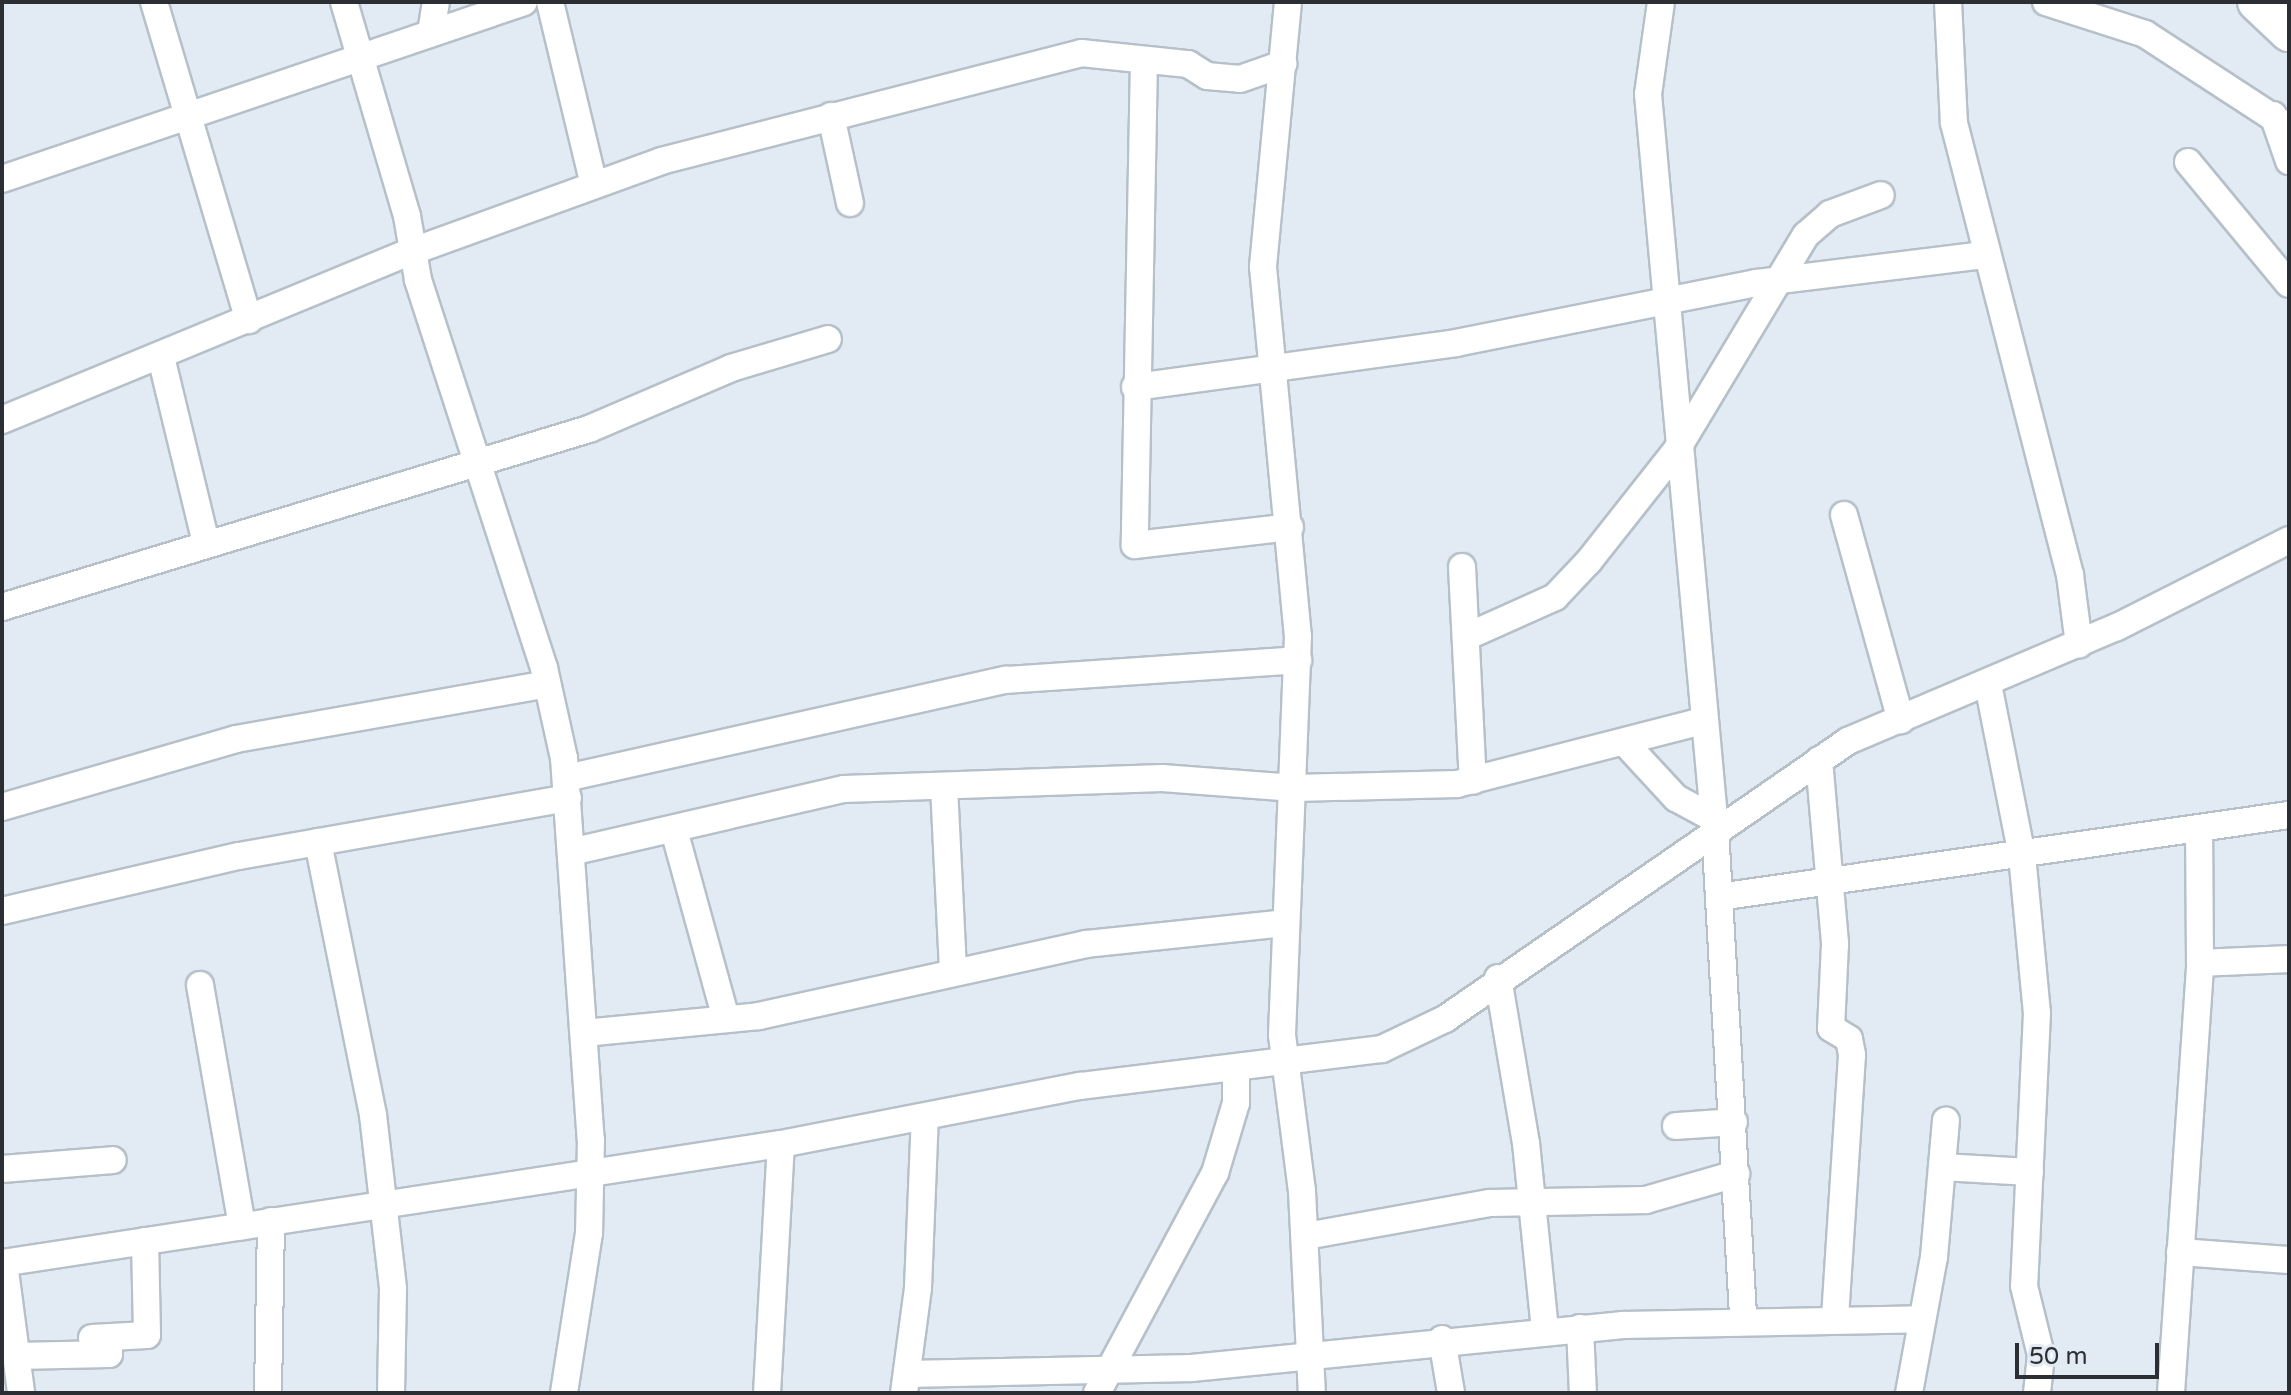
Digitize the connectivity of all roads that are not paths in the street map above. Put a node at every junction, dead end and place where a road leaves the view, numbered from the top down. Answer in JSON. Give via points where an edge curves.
{"nodes":[{"id":1,"x":154,"y":2,"type":"edge"},
{"id":2,"x":344,"y":2,"type":"edge"},
{"id":3,"x":436,"y":2,"type":"edge"},
{"id":4,"x":524,"y":2,"type":"edge"},
{"id":5,"x":550,"y":2,"type":"edge"},
{"id":6,"x":1288,"y":2,"type":"edge"},
{"id":7,"x":1661,"y":2,"type":"edge"},
{"id":8,"x":1948,"y":2,"type":"edge"},
{"id":9,"x":2046,"y":2,"type":"edge"},
{"id":10,"x":2257,"y":2,"type":"edge"},
{"id":11,"x":2289,"y":32,"type":"edge"},
{"id":12,"x":431,"y":33,"type":"junction"},
{"id":13,"x":360,"y":59,"type":"junction"},
{"id":14,"x":1144,"y":60,"type":"junction"},
{"id":15,"x":1283,"y":64,"type":"junction"},
{"id":16,"x":831,"y":116,"type":"junction"},
{"id":17,"x":190,"y":121,"type":"junction"},
{"id":18,"x":2281,"y":121,"type":"edge"},
{"id":19,"x":2289,"y":161,"type":"edge"},
{"id":20,"x":2188,"y":162,"type":"dead end"},
{"id":21,"x":2,"y":179,"type":"edge"},
{"id":22,"x":594,"y":185,"type":"junction"},
{"id":23,"x":1881,"y":195,"type":"dead end"},
{"id":24,"x":850,"y":203,"type":"dead end"},
{"id":25,"x":413,"y":251,"type":"junction"},
{"id":26,"x":1985,"y":255,"type":"junction"},
{"id":27,"x":1777,"y":282,"type":"junction"},
{"id":28,"x":2289,"y":284,"type":"edge"},
{"id":29,"x":1663,"y":304,"type":"junction"},
{"id":30,"x":249,"y":320,"type":"junction"},
{"id":31,"x":828,"y":339,"type":"dead end"},
{"id":32,"x":161,"y":357,"type":"junction"},
{"id":33,"x":1274,"y":367,"type":"junction"},
{"id":34,"x":1135,"y":387,"type":"junction"},
{"id":35,"x":2,"y":420,"type":"edge"},
{"id":36,"x":1676,"y":451,"type":"junction"},
{"id":37,"x":476,"y":464,"type":"junction"},
{"id":38,"x":1844,"y":515,"type":"dead end"},
{"id":39,"x":1290,"y":527,"type":"junction"},
{"id":40,"x":2289,"y":540,"type":"edge"},
{"id":41,"x":206,"y":543,"type":"junction"},
{"id":42,"x":1462,"y":567,"type":"dead end"},
{"id":43,"x":2,"y":607,"type":"edge"},
{"id":44,"x":1466,"y":637,"type":"junction"},
{"id":45,"x":2079,"y":644,"type":"junction"},
{"id":46,"x":1298,"y":660,"type":"junction"},
{"id":47,"x":547,"y":684,"type":"junction"},
{"id":48,"x":1988,"y":684,"type":"junction"},
{"id":49,"x":1901,"y":720,"type":"junction"},
{"id":50,"x":1703,"y":721,"type":"junction"},
{"id":51,"x":1626,"y":744,"type":"junction"},
{"id":52,"x":1819,"y":760,"type":"junction"},
{"id":53,"x":1473,"y":781,"type":"junction"},
{"id":54,"x":944,"y":786,"type":"junction"},
{"id":55,"x":567,"y":788,"type":"junction"},
{"id":56,"x":1295,"y":788,"type":"junction"},
{"id":57,"x":2,"y":807,"type":"edge"},
{"id":58,"x":2289,"y":815,"type":"edge"},
{"id":59,"x":1714,"y":823,"type":"junction"},
{"id":60,"x":674,"y":830,"type":"junction"},
{"id":61,"x":2199,"y":831,"type":"junction"},
{"id":62,"x":318,"y":842,"type":"junction"},
{"id":63,"x":575,"y":851,"type":"junction"},
{"id":64,"x":2022,"y":855,"type":"junction"},
{"id":65,"x":1830,"y":887,"type":"junction"},
{"id":66,"x":1719,"y":897,"type":"junction"},
{"id":67,"x":2,"y":911,"type":"edge"},
{"id":68,"x":1286,"y":923,"type":"junction"},
{"id":69,"x":2289,"y":959,"type":"edge"},
{"id":70,"x":2200,"y":963,"type":"junction"},
{"id":71,"x":953,"y":972,"type":"junction"},
{"id":72,"x":1498,"y":978,"type":"junction"},
{"id":73,"x":200,"y":985,"type":"dead end"},
{"id":74,"x":726,"y":1019,"type":"junction"},
{"id":75,"x":584,"y":1033,"type":"junction"},
{"id":76,"x":1285,"y":1064,"type":"junction"},
{"id":77,"x":1236,"y":1069,"type":"junction"},
{"id":78,"x":925,"y":1117,"type":"junction"},
{"id":79,"x":1946,"y":1121,"type":"dead end"},
{"id":80,"x":1734,"y":1122,"type":"junction"},
{"id":81,"x":1676,"y":1126,"type":"dead end"},
{"id":82,"x":781,"y":1144,"type":"junction"},
{"id":83,"x":113,"y":1160,"type":"dead end"},
{"id":84,"x":1942,"y":1167,"type":"junction"},
{"id":85,"x":2,"y":1169,"type":"edge"},
{"id":86,"x":590,"y":1170,"type":"junction"},
{"id":87,"x":2030,"y":1172,"type":"junction"},
{"id":88,"x":1736,"y":1174,"type":"junction"},
{"id":89,"x":384,"y":1203,"type":"junction"},
{"id":90,"x":1533,"y":1203,"type":"junction"},
{"id":91,"x":271,"y":1221,"type":"junction"},
{"id":92,"x":242,"y":1226,"type":"junction"},
{"id":93,"x":1306,"y":1236,"type":"junction"},
{"id":94,"x":145,"y":1241,"type":"junction"},
{"id":95,"x":2180,"y":1252,"type":"junction"},
{"id":96,"x":2289,"y":1260,"type":"edge"},
{"id":97,"x":3,"y":1263,"type":"edge"},
{"id":98,"x":1835,"y":1319,"type":"junction"},
{"id":99,"x":1922,"y":1319,"type":"junction"},
{"id":100,"x":1743,"y":1321,"type":"junction"},
{"id":101,"x":1580,"y":1328,"type":"junction"},
{"id":102,"x":1545,"y":1330,"type":"junction"},
{"id":103,"x":1442,"y":1339,"type":"junction"},
{"id":104,"x":1308,"y":1354,"type":"junction"},
{"id":105,"x":16,"y":1356,"type":"junction"},
{"id":106,"x":1104,"y":1382,"type":"edge"},
{"id":107,"x":906,"y":1383,"type":"edge"},
{"id":108,"x":21,"y":1393,"type":"edge"},
{"id":109,"x":268,"y":1393,"type":"edge"},
{"id":110,"x":391,"y":1393,"type":"edge"},
{"id":111,"x":564,"y":1393,"type":"edge"},
{"id":112,"x":767,"y":1393,"type":"edge"},
{"id":113,"x":1312,"y":1393,"type":"edge"},
{"id":114,"x":1451,"y":1393,"type":"edge"},
{"id":115,"x":1583,"y":1393,"type":"edge"},
{"id":116,"x":1909,"y":1393,"type":"edge"},
{"id":117,"x":2037,"y":1393,"type":"edge"},
{"id":118,"x":2171,"y":1393,"type":"edge"}],
"edges":[{"from":1,"to":17,"type":"street"},
{"from":2,"to":13,"type":"street"},
{"from":3,"to":12,"type":"street"},
{"from":4,"to":12,"type":"street"},
{"from":5,"to":22,"type":"street"},
{"from":6,"to":15,"type":"street"},
{"from":7,"to":29,"type":"street","via":[[1648,94]]},
{"from":8,"to":26,"type":"street","via":[[1954,123]]},
{"from":9,"to":18,"type":"street","via":[[2145,34]]},
{"from":10,"to":11,"type":"highway"},
{"from":12,"to":13,"type":"street"},
{"from":13,"to":17,"type":"street"},
{"from":13,"to":25,"type":"street"},
{"from":14,"to":15,"type":"street","via":[[1240,79]]},
{"from":14,"to":16,"type":"street","via":[[1081,53],[1043,59]]},
{"from":14,"to":34,"type":"street"},
{"from":15,"to":33,"type":"street","via":[[1263,267]]},
{"from":16,"to":22,"type":"street"},
{"from":16,"to":24,"type":"street"},
{"from":17,"to":21,"type":"street"},
{"from":17,"to":30,"type":"street"},
{"from":18,"to":19,"type":"street"},
{"from":20,"to":28,"type":"street"},
{"from":22,"to":25,"type":"street"},
{"from":23,"to":27,"type":"street","via":[[1830,214]]},
{"from":25,"to":30,"type":"street"},
{"from":25,"to":37,"type":"street"},
{"from":26,"to":27,"type":"street"},
{"from":26,"to":45,"type":"street","via":[[2070,575]]},
{"from":27,"to":29,"type":"street"},
{"from":27,"to":36,"type":"street"},
{"from":29,"to":33,"type":"street","via":[[1456,343]]},
{"from":29,"to":36,"type":"street"},
{"from":30,"to":32,"type":"street"},
{"from":31,"to":37,"type":"street","via":[[731,368],[589,429]]},
{"from":32,"to":35,"type":"street"},
{"from":32,"to":41,"type":"street"},
{"from":33,"to":34,"type":"street"},
{"from":33,"to":39,"type":"street"},
{"from":34,"to":39,"type":"street","via":[[1135,545]]},
{"from":36,"to":44,"type":"street","via":[[1555,597]]},
{"from":36,"to":50,"type":"street"},
{"from":37,"to":41,"type":"street"},
{"from":37,"to":47,"type":"street"},
{"from":38,"to":49,"type":"street"},
{"from":39,"to":46,"type":"street"},
{"from":40,"to":45,"type":"street"},
{"from":41,"to":43,"type":"street"},
{"from":42,"to":44,"type":"street"},
{"from":44,"to":53,"type":"street"},
{"from":45,"to":48,"type":"street"},
{"from":46,"to":55,"type":"street","via":[[1006,680]]},
{"from":46,"to":56,"type":"street"},
{"from":47,"to":55,"type":"street"},
{"from":47,"to":57,"type":"street","via":[[236,739]]},
{"from":48,"to":49,"type":"street"},
{"from":48,"to":64,"type":"street"},
{"from":49,"to":52,"type":"street"},
{"from":50,"to":51,"type":"street"},
{"from":50,"to":59,"type":"street"},
{"from":51,"to":53,"type":"street"},
{"from":51,"to":59,"type":"street","via":[[1676,798]]},
{"from":52,"to":59,"type":"street"},
{"from":52,"to":65,"type":"street"},
{"from":53,"to":56,"type":"street"},
{"from":54,"to":56,"type":"street","via":[[1162,778]]},
{"from":54,"to":60,"type":"street","via":[[793,796]]},
{"from":54,"to":71,"type":"street"},
{"from":55,"to":62,"type":"street"},
{"from":55,"to":63,"type":"street"},
{"from":56,"to":68,"type":"street"},
{"from":58,"to":61,"type":"street"},
{"from":59,"to":66,"type":"street"},
{"from":59,"to":72,"type":"street"},
{"from":60,"to":63,"type":"street"},
{"from":60,"to":74,"type":"street"},
{"from":61,"to":64,"type":"street"},
{"from":61,"to":70,"type":"street"},
{"from":62,"to":67,"type":"street"},
{"from":62,"to":89,"type":"street"},
{"from":63,"to":75,"type":"street"},
{"from":64,"to":65,"type":"street"},
{"from":64,"to":87,"type":"street","via":[[2037,1013]]},
{"from":65,"to":66,"type":"street"},
{"from":65,"to":98,"type":"street","via":[[1831,1028],[1849,1039],[1852,1055]]},
{"from":66,"to":80,"type":"street"},
{"from":68,"to":71,"type":"street","via":[[1086,944]]},
{"from":68,"to":76,"type":"street"},
{"from":69,"to":70,"type":"street"},
{"from":70,"to":95,"type":"street"},
{"from":71,"to":74,"type":"street"},
{"from":72,"to":76,"type":"street","via":[[1405,1042]]},
{"from":72,"to":90,"type":"street"},
{"from":73,"to":92,"type":"street"},
{"from":74,"to":75,"type":"street"},
{"from":75,"to":86,"type":"street"},
{"from":76,"to":77,"type":"street"},
{"from":76,"to":93,"type":"street"},
{"from":77,"to":78,"type":"street","via":[[1080,1086]]},
{"from":77,"to":106,"type":"street","via":[[1236,1103],[1215,1173]]},
{"from":78,"to":82,"type":"street"},
{"from":78,"to":107,"type":"street","via":[[918,1288]]},
{"from":79,"to":84,"type":"street"},
{"from":80,"to":81,"type":"street"},
{"from":80,"to":88,"type":"street"},
{"from":82,"to":86,"type":"street"},
{"from":82,"to":112,"type":"street"},
{"from":83,"to":85,"type":"street"},
{"from":84,"to":87,"type":"street"},
{"from":84,"to":99,"type":"street"},
{"from":86,"to":89,"type":"street"},
{"from":86,"to":111,"type":"street","via":[[589,1233]]},
{"from":87,"to":117,"type":"street","via":[[2024,1286],[2041,1355]]},
{"from":88,"to":90,"type":"street","via":[[1646,1200]]},
{"from":88,"to":100,"type":"street"},
{"from":89,"to":91,"type":"street"},
{"from":89,"to":110,"type":"street","via":[[393,1289]]},
{"from":90,"to":93,"type":"street","via":[[1437,1209]]},
{"from":90,"to":102,"type":"street"},
{"from":91,"to":92,"type":"street"},
{"from":91,"to":109,"type":"street"},
{"from":92,"to":94,"type":"street"},
{"from":93,"to":104,"type":"street"},
{"from":94,"to":97,"type":"street"},
{"from":94,"to":105,"type":"street","via":[[147,1335],[101,1338],[109,1354]]},
{"from":95,"to":96,"type":"street"},
{"from":95,"to":118,"type":"street"},
{"from":97,"to":105,"type":"street"},
{"from":98,"to":99,"type":"street"},
{"from":98,"to":100,"type":"street"},
{"from":99,"to":116,"type":"street"},
{"from":100,"to":101,"type":"street"},
{"from":101,"to":102,"type":"street"},
{"from":101,"to":115,"type":"street"},
{"from":102,"to":103,"type":"street"},
{"from":103,"to":104,"type":"street"},
{"from":103,"to":114,"type":"street"},
{"from":104,"to":106,"type":"street"},
{"from":104,"to":113,"type":"street"},
{"from":105,"to":108,"type":"street"},
{"from":106,"to":107,"type":"street","via":[[1020,1366]]}]}
